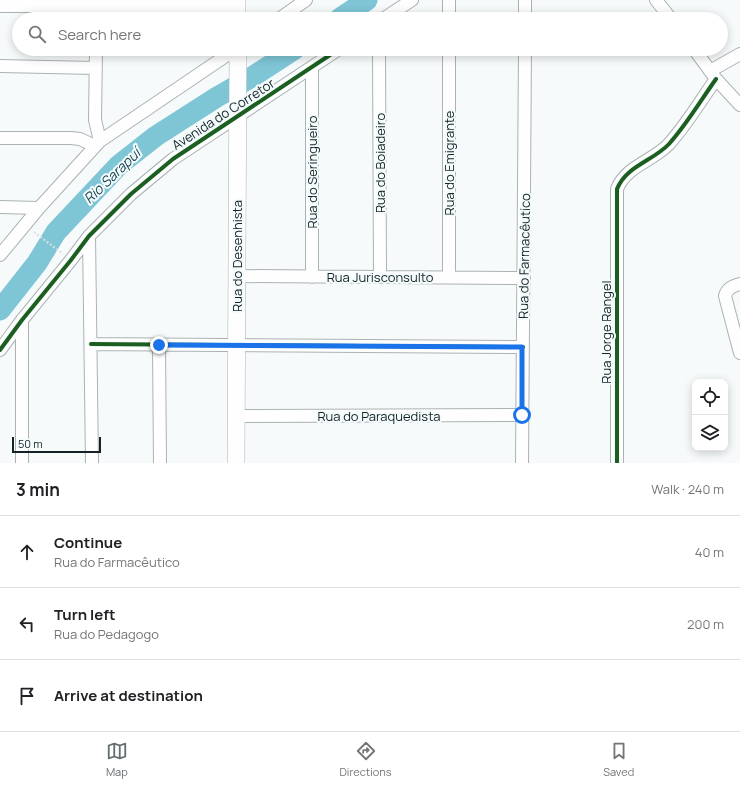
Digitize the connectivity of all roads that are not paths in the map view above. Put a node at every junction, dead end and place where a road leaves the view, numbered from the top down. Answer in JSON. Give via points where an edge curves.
{"nodes":[{"id":1,"x":306,"y":0,"type":"edge"},
{"id":2,"x":412,"y":0,"type":"edge"},
{"id":3,"x":449,"y":0,"type":"edge"},
{"id":4,"x":525,"y":0,"type":"edge"},
{"id":5,"x":656,"y":0,"type":"edge"},
{"id":6,"x":24,"y":3,"type":"edge"},
{"id":7,"x":95,"y":3,"type":"edge"},
{"id":8,"x":160,"y":3,"type":"edge"},
{"id":9,"x":0,"y":6,"type":"edge"},
{"id":10,"x":237,"y":8,"type":"edge"},
{"id":11,"x":289,"y":12,"type":"edge"},
{"id":12,"x":394,"y":12,"type":"edge"},
{"id":13,"x":449,"y":12,"type":"edge"},
{"id":14,"x":525,"y":12,"type":"edge"},
{"id":15,"x":665,"y":12,"type":"edge"},
{"id":16,"x":740,"y":54,"type":"edge"},
{"id":17,"x":96,"y":56,"type":"edge"},
{"id":18,"x":227,"y":56,"type":"edge"},
{"id":19,"x":237,"y":56,"type":"edge"},
{"id":20,"x":328,"y":56,"type":"edge"},
{"id":21,"x":379,"y":56,"type":"edge"},
{"id":22,"x":449,"y":56,"type":"edge"},
{"id":23,"x":525,"y":56,"type":"edge"},
{"id":24,"x":699,"y":56,"type":"edge"},
{"id":25,"x":0,"y":66,"type":"edge"},
{"id":26,"x":312,"y":67,"type":"junction"},
{"id":27,"x":96,"y":68,"type":"junction"},
{"id":28,"x":713,"y":75,"type":"junction"},
{"id":29,"x":740,"y":106,"type":"edge"},
{"id":30,"x":238,"y":116,"type":"junction"},
{"id":31,"x":0,"y":138,"type":"edge"},
{"id":32,"x":98,"y":143,"type":"junction"},
{"id":33,"x":0,"y":208,"type":"edge"},
{"id":34,"x":39,"y":208,"type":"junction"},
{"id":35,"x":88,"y":236,"type":"junction"},
{"id":36,"x":0,"y":255,"type":"edge"},
{"id":37,"x":237,"y":276,"type":"junction"},
{"id":38,"x":312,"y":276,"type":"junction"},
{"id":39,"x":380,"y":276,"type":"junction"},
{"id":40,"x":449,"y":277,"type":"junction"},
{"id":41,"x":524,"y":278,"type":"junction"},
{"id":42,"x":740,"y":284,"type":"edge"},
{"id":43,"x":22,"y":320,"type":"junction"},
{"id":44,"x":90,"y":344,"type":"junction"},
{"id":45,"x":159,"y":345,"type":"junction"},
{"id":46,"x":237,"y":346,"type":"junction"},
{"id":47,"x":522,"y":347,"type":"junction"},
{"id":48,"x":0,"y":350,"type":"edge"},
{"id":49,"x":740,"y":353,"type":"edge"},
{"id":50,"x":522,"y":415,"type":"junction"},
{"id":51,"x":236,"y":416,"type":"junction"},
{"id":52,"x":22,"y":463,"type":"edge"},
{"id":53,"x":92,"y":463,"type":"edge"},
{"id":54,"x":160,"y":463,"type":"edge"},
{"id":55,"x":236,"y":463,"type":"edge"},
{"id":56,"x":522,"y":463,"type":"edge"},
{"id":57,"x":616,"y":463,"type":"edge"}],
"edges":[{"from":1,"to":11,"type":"street"},
{"from":2,"to":12,"type":"street"},
{"from":3,"to":13,"type":"street"},
{"from":4,"to":14,"type":"street"},
{"from":5,"to":15,"type":"street"},
{"from":6,"to":7,"type":"street"},
{"from":6,"to":9,"type":"street"},
{"from":7,"to":8,"type":"street"},
{"from":8,"to":10,"type":"street"},
{"from":16,"to":28,"type":"street"},
{"from":17,"to":27,"type":"street"},
{"from":18,"to":32,"type":"street"},
{"from":19,"to":30,"type":"street","name":"Rua do Desenhista"},
{"from":20,"to":26,"type":"street","name":"Avenida do Corretor"},
{"from":21,"to":39,"type":"street","name":"Rua do Boiadeiro"},
{"from":22,"to":40,"type":"street","name":"Rua do Emigrante"},
{"from":23,"to":41,"type":"street","name":"Rua do Farmacêutico"},
{"from":24,"to":28,"type":"street"},
{"from":25,"to":27,"type":"street"},
{"from":26,"to":30,"type":"street","name":"Avenida do Corretor"},
{"from":26,"to":38,"type":"street","name":"Rua do Seringueiro"},
{"from":27,"to":32,"type":"street","via":[[95,120]]},
{"from":28,"to":29,"type":"street"},
{"from":28,"to":57,"type":"street","name":"Rua Jorge Rangel","via":[[682,128],[668,145],[626,174],[617,189]]},
{"from":30,"to":35,"type":"street","name":"Avenida do Corretor","via":[[168,163],[131,194]]},
{"from":30,"to":37,"type":"street","name":"Rua do Desenhista"},
{"from":31,"to":32,"type":"street","via":[[71,138]]},
{"from":32,"to":34,"type":"street"},
{"from":33,"to":34,"type":"street"},
{"from":34,"to":36,"type":"street"},
{"from":35,"to":43,"type":"street","name":"Avenida do Corretor"},
{"from":35,"to":44,"type":"street"},
{"from":37,"to":38,"type":"street","name":"Rua Jurisconsulto"},
{"from":37,"to":46,"type":"street","name":"Rua do Desenhista"},
{"from":38,"to":39,"type":"street","name":"Rua Jurisconsulto"},
{"from":39,"to":40,"type":"street","name":"Rua Jurisconsulto"},
{"from":40,"to":41,"type":"street","name":"Rua Jurisconsulto"},
{"from":41,"to":47,"type":"street","name":"Rua do Farmacêutico"},
{"from":42,"to":49,"type":"street","via":[[730,288],[725,296]]},
{"from":43,"to":48,"type":"street","name":"Avenida do Corretor"},
{"from":43,"to":52,"type":"street"},
{"from":44,"to":45,"type":"street"},
{"from":44,"to":53,"type":"street"},
{"from":45,"to":46,"type":"street"},
{"from":45,"to":54,"type":"street"},
{"from":46,"to":47,"type":"street"},
{"from":46,"to":51,"type":"street","name":"Rua do Desenhista"},
{"from":47,"to":50,"type":"street","name":"Rua do Farmacêutico"},
{"from":50,"to":51,"type":"street","name":"Rua do Paraquedista"},
{"from":50,"to":56,"type":"street","name":"Rua do Farmacêutico"},
{"from":51,"to":55,"type":"street","name":"Rua do Desenhista"}]}
